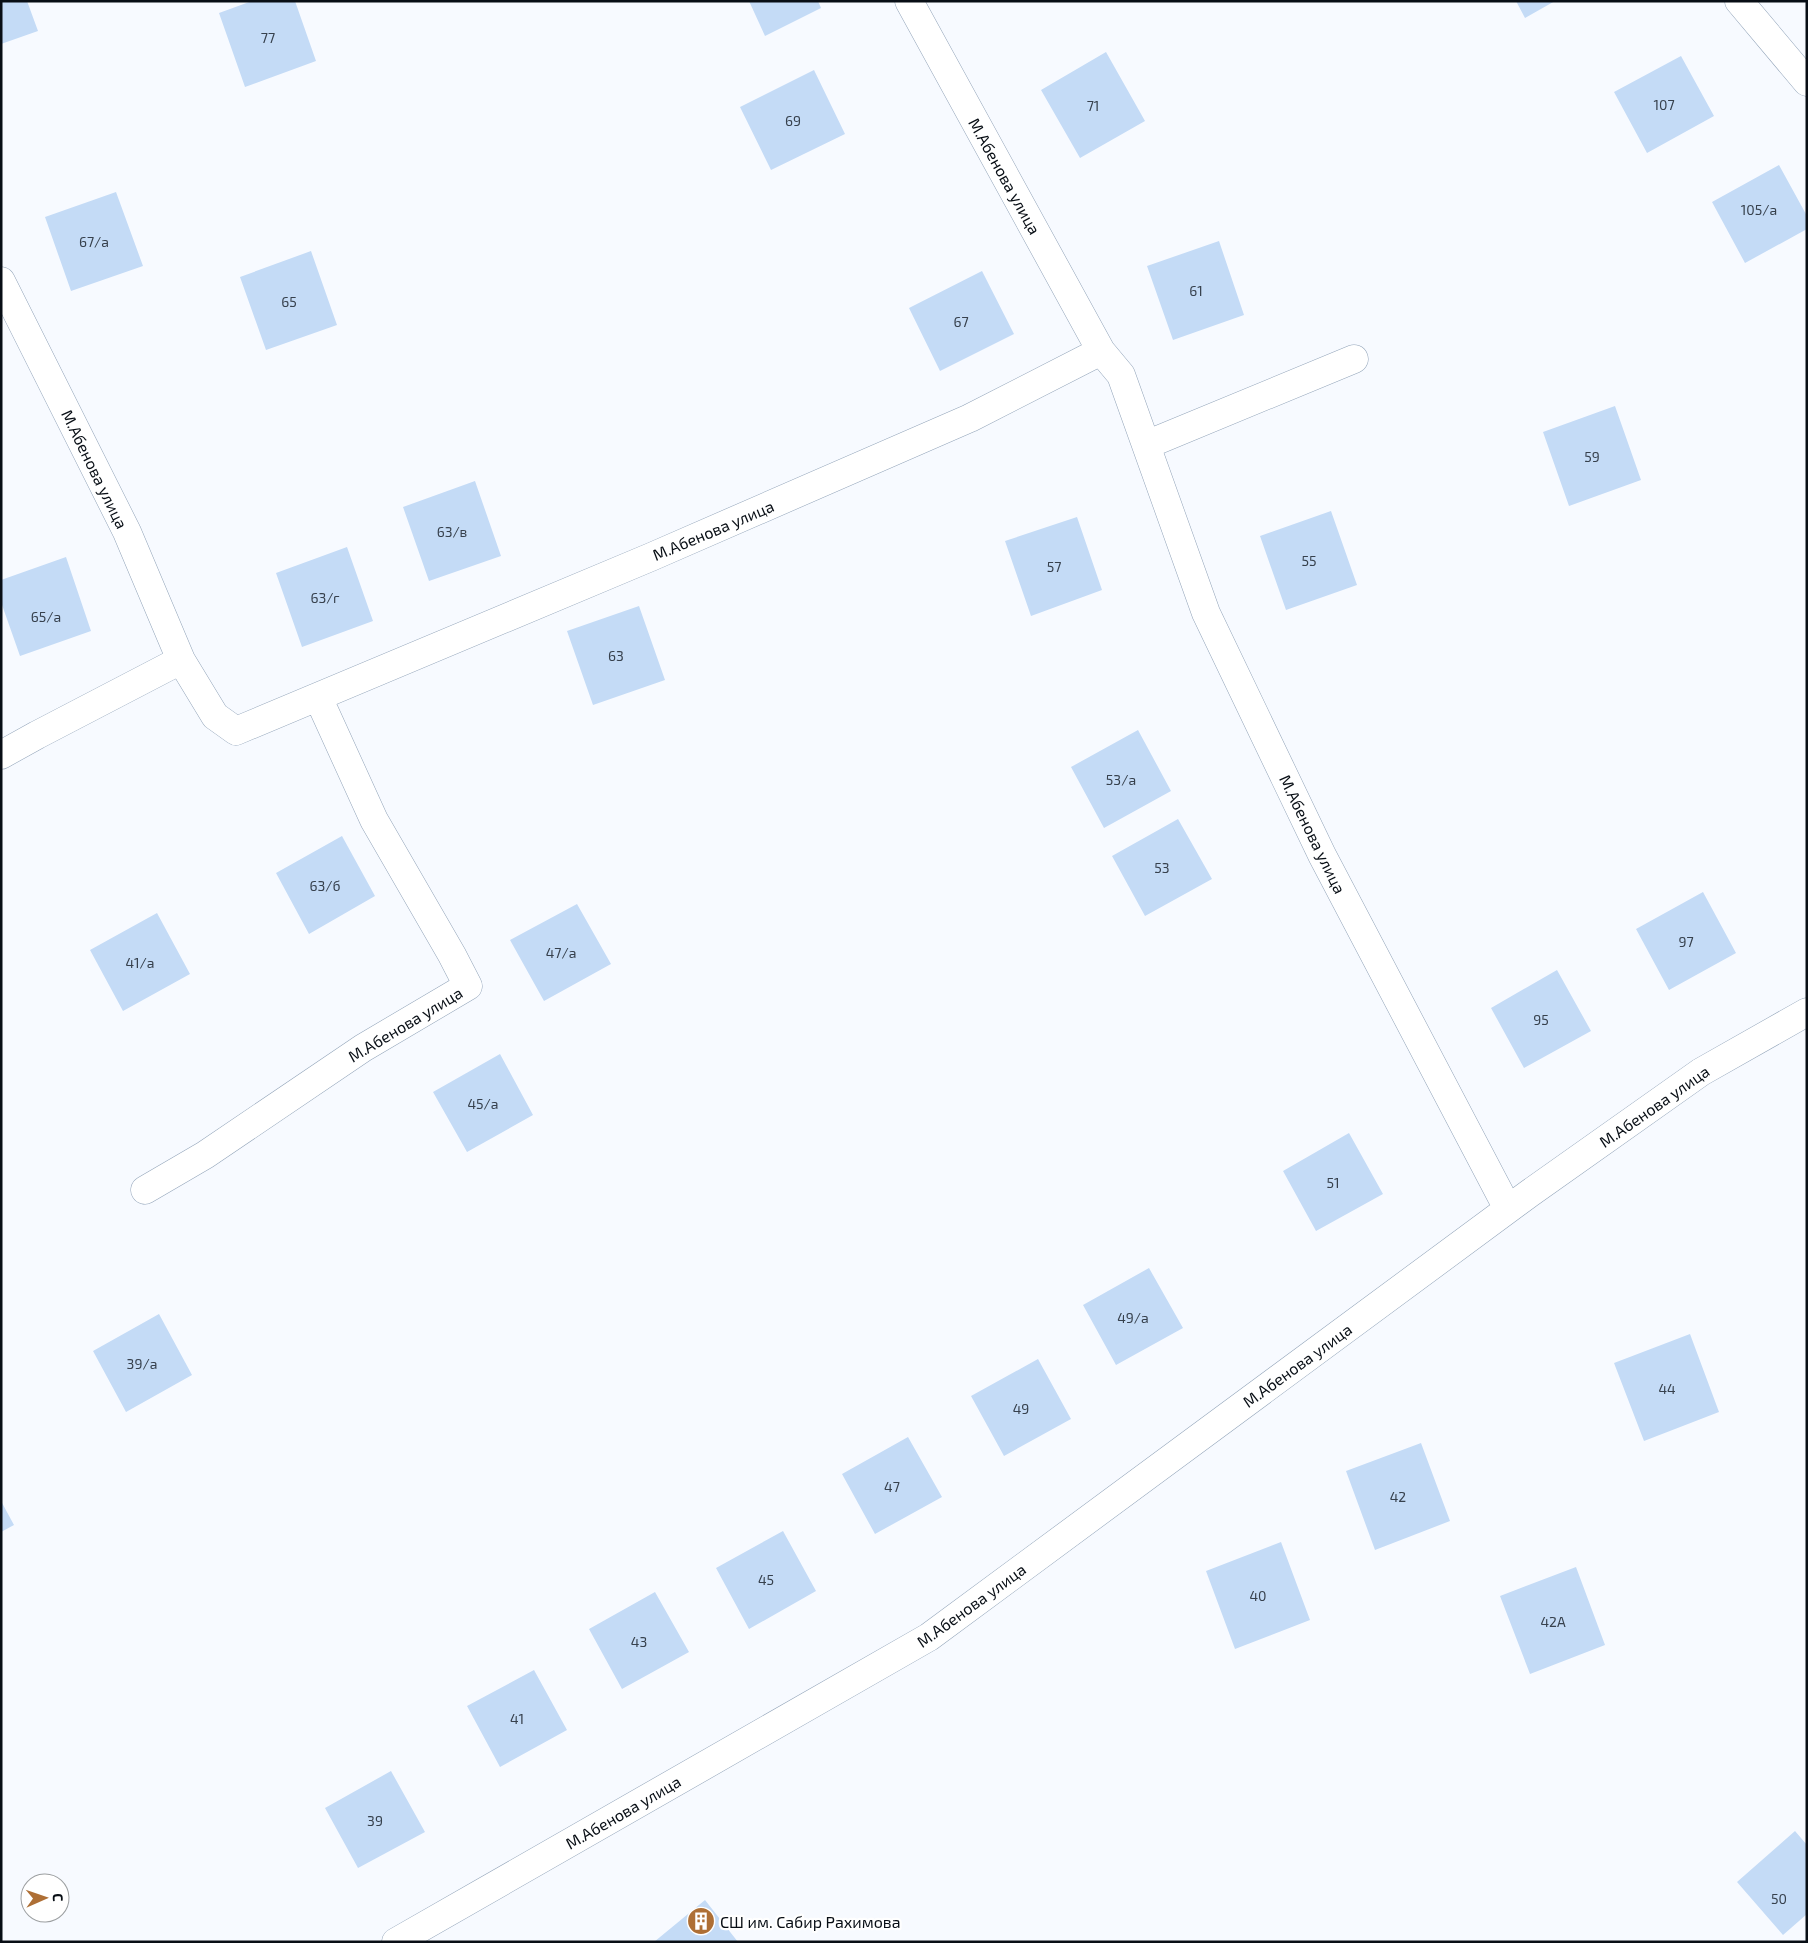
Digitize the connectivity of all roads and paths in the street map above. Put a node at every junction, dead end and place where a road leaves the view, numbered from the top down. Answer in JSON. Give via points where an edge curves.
{"nodes":[{"id":1,"x":909,"y":1,"type":"edge"},
{"id":2,"x":1739,"y":1,"type":"edge"},
{"id":3,"x":1807,"y":82,"type":"edge"},
{"id":4,"x":1,"y":281,"type":"edge"},
{"id":5,"x":1101,"y":351,"type":"junction"},
{"id":6,"x":1354,"y":359,"type":"dead end"},
{"id":7,"x":1146,"y":445,"type":"junction"},
{"id":8,"x":181,"y":660,"type":"junction"},
{"id":9,"x":318,"y":697,"type":"junction"},
{"id":10,"x":1,"y":755,"type":"edge"},
{"id":11,"x":1807,"y":1012,"type":"edge"},
{"id":12,"x":145,"y":1190,"type":"dead end"},
{"id":13,"x":1508,"y":1209,"type":"junction"},
{"id":14,"x":396,"y":1942,"type":"edge"}],
"edges":[{"from":1,"to":5,"type":"street","name":"М.Абенова улица"},
{"from":2,"to":3,"type":"street"},
{"from":4,"to":8,"type":"street","name":"М.Абенова улица","via":[[126,532]]},
{"from":5,"to":7,"type":"street","name":"М.Абенова улица","via":[[1121,375]]},
{"from":5,"to":9,"type":"street","name":"М.Абенова улица","via":[[970,418]]},
{"from":6,"to":7,"type":"street"},
{"from":7,"to":13,"type":"street","name":"М.Абенова улица","via":[[1214,631],[1322,856]]},
{"from":8,"to":9,"type":"street","name":"М.Абенова улица","via":[[215,716],[236,731]]},
{"from":8,"to":10,"type":"street"},
{"from":9,"to":12,"type":"street","name":"М.Абенова улица","via":[[374,820],[468,986],[362,1048],[205,1155]]},
{"from":11,"to":13,"type":"street","name":"М.Абенова улица","via":[[1701,1072]]},
{"from":13,"to":14,"type":"street","name":"М.Абенова улица","via":[[929,1637]]}]}
